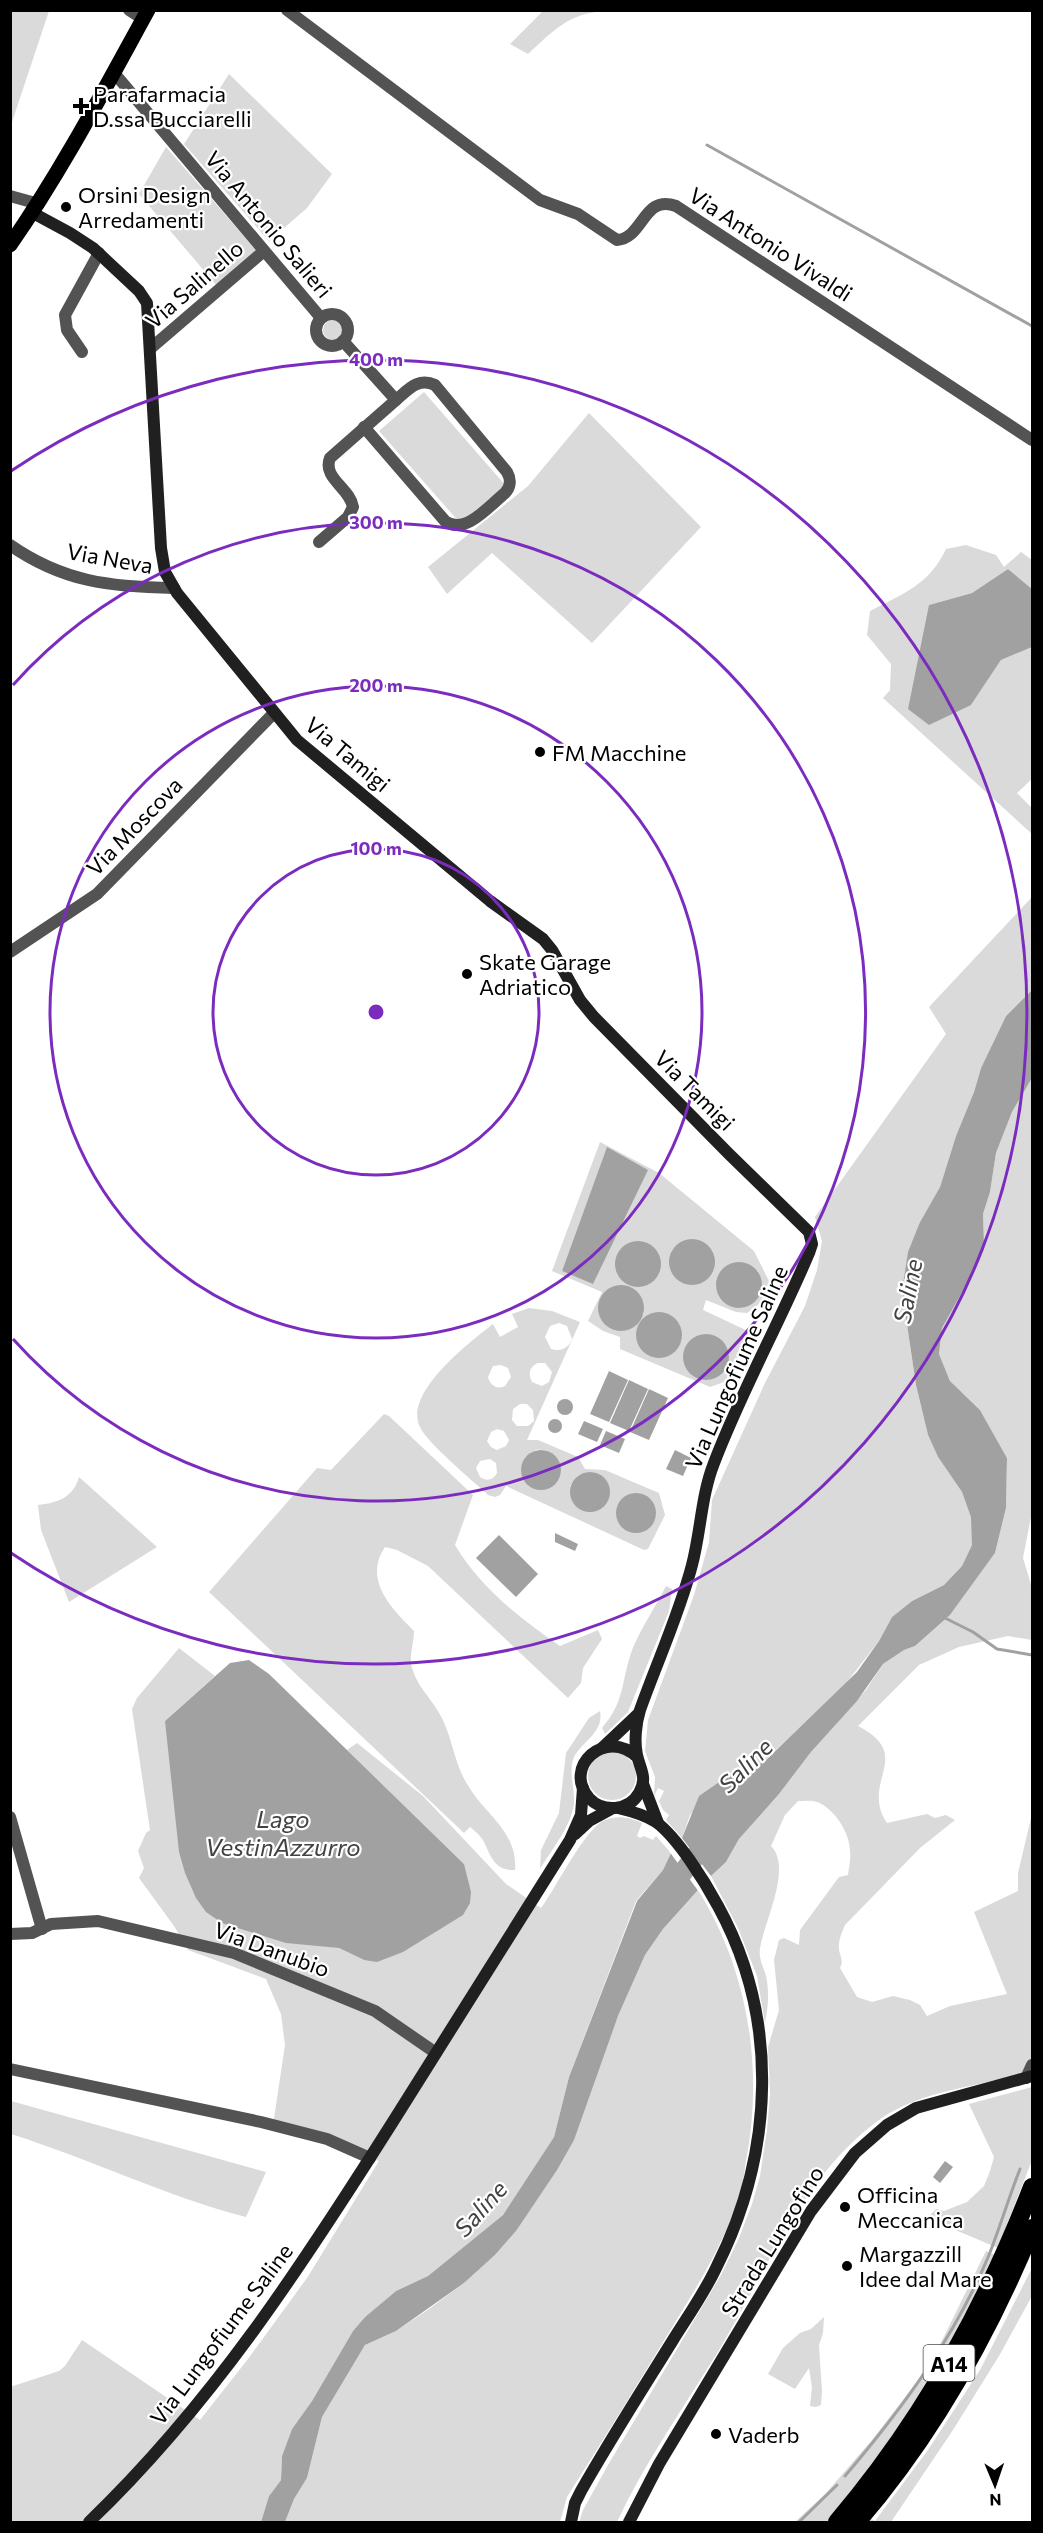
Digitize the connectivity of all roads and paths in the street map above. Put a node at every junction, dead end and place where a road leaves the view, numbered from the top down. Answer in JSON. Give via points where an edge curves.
{"nodes":[{"id":1,"x":129,"y":10,"type":"edge"},
{"id":2,"x":287,"y":10,"type":"edge"},
{"id":3,"x":146,"y":15,"type":"edge"},
{"id":4,"x":115,"y":74,"type":"junction"},
{"id":5,"x":10,"y":196,"type":"edge"},
{"id":6,"x":36,"y":208,"type":"junction"},
{"id":7,"x":10,"y":245,"type":"edge"},
{"id":8,"x":264,"y":251,"type":"junction"},
{"id":9,"x":99,"y":253,"type":"junction"},
{"id":10,"x":321,"y":318,"type":"junction"},
{"id":11,"x":343,"y":342,"type":"junction"},
{"id":12,"x":151,"y":348,"type":"junction"},
{"id":13,"x":82,"y":352,"type":"dead end"},
{"id":14,"x":396,"y":400,"type":"junction"},
{"id":15,"x":364,"y":427,"type":"junction"},
{"id":16,"x":1032,"y":440,"type":"edge"},
{"id":17,"x":319,"y":542,"type":"dead end"},
{"id":18,"x":10,"y":545,"type":"edge"},
{"id":19,"x":174,"y":588,"type":"junction"},
{"id":20,"x":274,"y":713,"type":"junction"},
{"id":21,"x":10,"y":952,"type":"edge"},
{"id":22,"x":812,"y":1244,"type":"joint"},
{"id":23,"x":639,"y":1713,"type":"junction"},
{"id":24,"x":602,"y":1747,"type":"junction"},
{"id":25,"x":637,"y":1757,"type":"junction"},
{"id":26,"x":643,"y":1784,"type":"junction"},
{"id":27,"x":583,"y":1788,"type":"junction"},
{"id":28,"x":615,"y":1808,"type":"junction"},
{"id":29,"x":10,"y":1817,"type":"edge"},
{"id":30,"x":654,"y":1818,"type":"junction"},
{"id":31,"x":570,"y":1840,"type":"junction"},
{"id":32,"x":42,"y":1929,"type":"junction"},
{"id":33,"x":10,"y":1934,"type":"edge"},
{"id":34,"x":436,"y":2053,"type":"junction"},
{"id":35,"x":1032,"y":2065,"type":"edge"},
{"id":36,"x":10,"y":2069,"type":"edge"},
{"id":37,"x":1029,"y":2077,"type":"edge"},
{"id":38,"x":370,"y":2158,"type":"junction"},
{"id":39,"x":1032,"y":2187,"type":"edge"},
{"id":40,"x":1032,"y":2228,"type":"edge"},
{"id":41,"x":572,"y":2519,"type":"edge"},
{"id":42,"x":89,"y":2523,"type":"edge"},
{"id":43,"x":629,"y":2523,"type":"edge"},
{"id":44,"x":837,"y":2523,"type":"edge"},
{"id":45,"x":857,"y":2523,"type":"edge"}],
"edges":[{"from":1,"to":3,"type":"street"},
{"from":2,"to":16,"type":"street","name":"Via Antonio Vivaldi","via":[[540,200],[578,214],[617,240],[629,236],[655,206],[664,203],[676,207]]},
{"from":3,"to":4,"type":"main road"},
{"from":4,"to":6,"type":"main road"},
{"from":4,"to":8,"type":"street","name":"Via Antonio Salieri"},
{"from":5,"to":6,"type":"street"},
{"from":6,"to":7,"type":"main road"},
{"from":6,"to":9,"type":"street","name":"Via Tamigi"},
{"from":8,"to":10,"type":"street","name":"Via Antonio Salieri"},
{"from":8,"to":12,"type":"street","name":"Via Salinello"},
{"from":9,"to":12,"type":"street","name":"Via Tamigi","via":[[147,303]]},
{"from":9,"to":13,"type":"street","via":[[65,315],[67,330]]},
{"from":10,"to":11,"type":"street","name":"Via Antonio Salieri","via":[[316,328],[322,342],[330,346]]},
{"from":10,"to":11,"type":"street","name":"Via Antonio Salieri","via":[[330,314],[344,319],[348,328]]},
{"from":11,"to":14,"type":"street"},
{"from":12,"to":19,"type":"street","name":"Via Tamigi","via":[[161,548],[165,572]]},
{"from":14,"to":15,"type":"street"},
{"from":14,"to":15,"type":"street","via":[[417,383],[435,385],[507,472],[507,490],[465,524],[452,525]]},
{"from":15,"to":17,"type":"street","via":[[329,460],[329,472],[353,507],[348,517]]},
{"from":18,"to":19,"type":"street","name":"Via Neva","via":[[48,568],[74,578]]},
{"from":19,"to":20,"type":"street","name":"Via Tamigi"},
{"from":20,"to":21,"type":"street","name":"Via Moscova","via":[[97,894]]},
{"from":20,"to":22,"type":"street","name":"Via Tamigi","via":[[316,758],[548,944],[594,1017],[806,1226]]},
{"from":22,"to":23,"type":"street","name":"Via Lungofiume Saline","via":[[714,1462],[686,1586]]},
{"from":23,"to":24,"type":"street","name":"Via Lungofiume Saline"},
{"from":23,"to":25,"type":"street","name":"Via Lungofiume Saline"},
{"from":24,"to":25,"type":"street","via":[[624,1748]]},
{"from":24,"to":27,"type":"street","via":[[582,1767]]},
{"from":25,"to":26,"type":"street","via":[[643,1770]]},
{"from":26,"to":28,"type":"street","via":[[636,1798]]},
{"from":26,"to":30,"type":"street"},
{"from":27,"to":28,"type":"street","via":[[595,1803]]},
{"from":27,"to":31,"type":"street","name":"Via Lungofiume Saline","via":[[580,1815]]},
{"from":28,"to":30,"type":"street"},
{"from":28,"to":31,"type":"street","name":"Via Lungofiume Saline","via":[[590,1821]]},
{"from":29,"to":32,"type":"street"},
{"from":30,"to":41,"type":"street","via":[[712,1895],[733,1936],[760,2026],[764,2095],[754,2160],[737,2222],[705,2289],[594,2467],[575,2503]]},
{"from":31,"to":34,"type":"street","name":"Via Lungofiume Saline"},
{"from":32,"to":33,"type":"street","name":"Via Danubio","via":[[32,1934]]},
{"from":32,"to":34,"type":"street","name":"Via Danubio","via":[[51,1924],[98,1921],[234,1953],[375,2011]]},
{"from":34,"to":38,"type":"street","name":"Via Lungofiume Saline"},
{"from":35,"to":37,"type":"street"},
{"from":36,"to":38,"type":"street","via":[[261,2122],[327,2139]]},
{"from":37,"to":43,"type":"street","name":"Strada Lungofino","via":[[915,2108],[880,2130],[855,2153],[812,2211],[654,2474]]},
{"from":38,"to":42,"type":"street","name":"Via Lungofiume Saline","via":[[246,2345],[157,2453]]},
{"from":39,"to":44,"type":"highway","number":"A14","via":[[997,2273],[950,2362],[890,2456]]},
{"from":40,"to":45,"type":"highway","number":"A14","via":[[994,2313],[948,2395]]}]}
